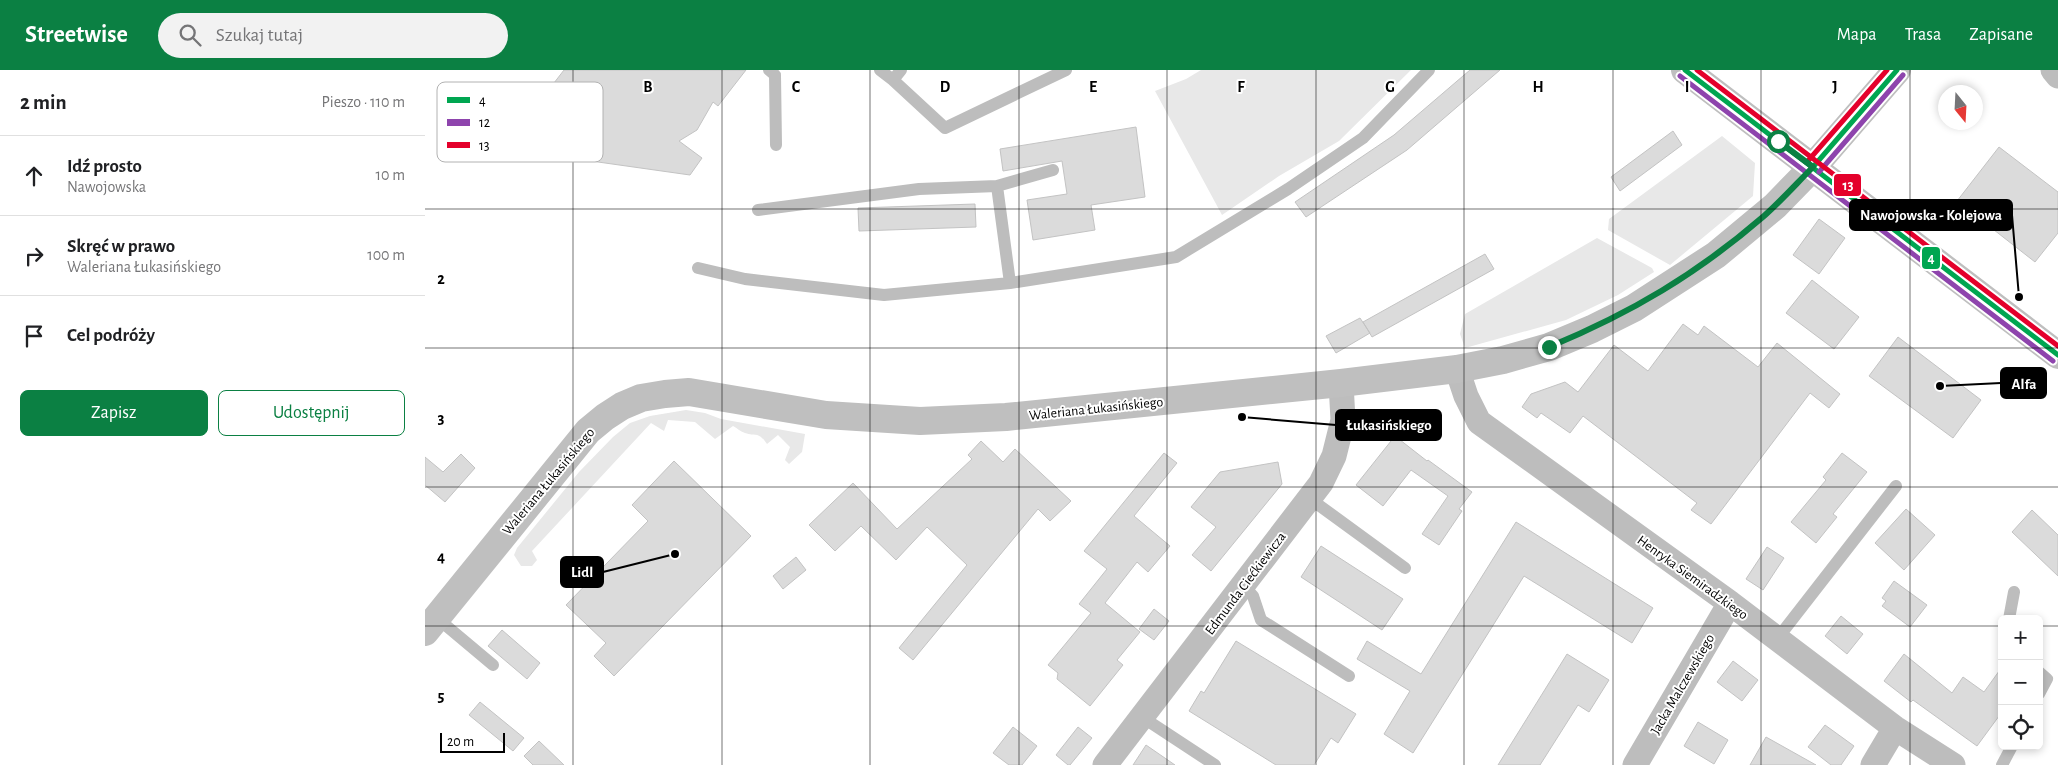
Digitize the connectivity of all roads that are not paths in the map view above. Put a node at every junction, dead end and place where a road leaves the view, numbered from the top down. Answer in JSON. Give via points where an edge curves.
{"nodes":[{"id":1,"x":769,"y":70,"type":"edge"},
{"id":2,"x":879,"y":70,"type":"edge"},
{"id":3,"x":1066,"y":70,"type":"edge"},
{"id":4,"x":1429,"y":70,"type":"edge"},
{"id":5,"x":1685,"y":70,"type":"edge"},
{"id":6,"x":1897,"y":70,"type":"edge"},
{"id":7,"x":2053,"y":70,"type":"edge"},
{"id":8,"x":897,"y":75,"type":"edge"},
{"id":9,"x":2058,"y":76,"type":"edge"},
{"id":10,"x":776,"y":145,"type":"dead end"},
{"id":11,"x":1813,"y":167,"type":"junction"},
{"id":12,"x":1053,"y":170,"type":"dead end"},
{"id":13,"x":997,"y":186,"type":"junction"},
{"id":14,"x":758,"y":210,"type":"dead end"},
{"id":15,"x":698,"y":268,"type":"dead end"},
{"id":16,"x":1010,"y":282,"type":"junction"},
{"id":17,"x":2058,"y":355,"type":"edge"},
{"id":18,"x":1457,"y":369,"type":"junction"},
{"id":19,"x":1341,"y":383,"type":"junction"},
{"id":20,"x":1896,"y":486,"type":"dead end"},
{"id":21,"x":1309,"y":498,"type":"junction"},
{"id":22,"x":1405,"y":568,"type":"dead end"},
{"id":23,"x":1243,"y":585,"type":"junction"},
{"id":24,"x":2014,"y":592,"type":"dead end"},
{"id":25,"x":1730,"y":603,"type":"junction"},
{"id":26,"x":2010,"y":615,"type":"edge"},
{"id":27,"x":431,"y":625,"type":"edge"},
{"id":28,"x":1777,"y":639,"type":"junction"},
{"id":29,"x":493,"y":665,"type":"dead end"},
{"id":30,"x":1349,"y":676,"type":"dead end"},
{"id":31,"x":2043,"y":676,"type":"edge"},
{"id":32,"x":2043,"y":687,"type":"edge"},
{"id":33,"x":1142,"y":717,"type":"junction"},
{"id":34,"x":1895,"y":728,"type":"junction"},
{"id":35,"x":2010,"y":750,"type":"edge"},
{"id":36,"x":1105,"y":765,"type":"edge"},
{"id":37,"x":1215,"y":765,"type":"edge"},
{"id":38,"x":1635,"y":765,"type":"edge"},
{"id":39,"x":1873,"y":765,"type":"edge"},
{"id":40,"x":1953,"y":765,"type":"edge"},
{"id":41,"x":2002,"y":765,"type":"edge"}],
"edges":[{"from":1,"to":10,"type":"lane","via":[[775,75]]},
{"from":2,"to":8,"type":"lane"},
{"from":3,"to":8,"type":"lane","via":[[945,128]]},
{"from":4,"to":16,"type":"lane","via":[[1363,138],[1288,189],[1176,257]]},
{"from":5,"to":11,"type":"street"},
{"from":6,"to":11,"type":"street","name":"Waleriana Łukasińskiego"},
{"from":7,"to":9,"type":"street"},
{"from":11,"to":17,"type":"street"},
{"from":11,"to":18,"type":"street","name":"Waleriana Łukasińskiego","via":[[1770,211],[1716,255],[1634,308],[1549,347]]},
{"from":12,"to":13,"type":"lane"},
{"from":13,"to":14,"type":"lane","via":[[919,189]]},
{"from":13,"to":16,"type":"lane"},
{"from":15,"to":16,"type":"lane","via":[[745,279],[884,295]]},
{"from":18,"to":19,"type":"street","name":"Waleriana Łukasińskiego"},
{"from":18,"to":25,"type":"street","name":"Henryka Siemiradzkiego","via":[[1479,422]]},
{"from":19,"to":21,"type":"street","name":"Edmunda Ciećkiewicza","via":[[1343,420],[1334,456],[1321,484]]},
{"from":19,"to":27,"type":"street","name":"Waleriana Łukasińskiego","via":[[1006,417],[920,421],[825,415],[689,392],[641,398],[622,406],[588,432]]},
{"from":20,"to":28,"type":"lane"},
{"from":21,"to":22,"type":"lane"},
{"from":21,"to":23,"type":"street","name":"Edmunda Ciećkiewicza"},
{"from":23,"to":30,"type":"lane","via":[[1253,596],[1261,620]]},
{"from":23,"to":33,"type":"street","name":"Edmunda Ciećkiewicza"},
{"from":24,"to":26,"type":"lane"},
{"from":25,"to":28,"type":"street","name":"Henryka Siemiradzkiego"},
{"from":25,"to":38,"type":"street","name":"Jacka Malczewskiego"},
{"from":27,"to":29,"type":"lane"},
{"from":28,"to":34,"type":"street","name":"Henryka Siemiradzkiego"},
{"from":31,"to":32,"type":"lane","via":[[2047,680]]},
{"from":33,"to":36,"type":"street","name":"Edmunda Ciećkiewicza"},
{"from":33,"to":37,"type":"lane"},
{"from":34,"to":39,"type":"street"},
{"from":34,"to":40,"type":"street","name":"Henryka Siemiradzkiego"},
{"from":35,"to":41,"type":"lane"}]}
